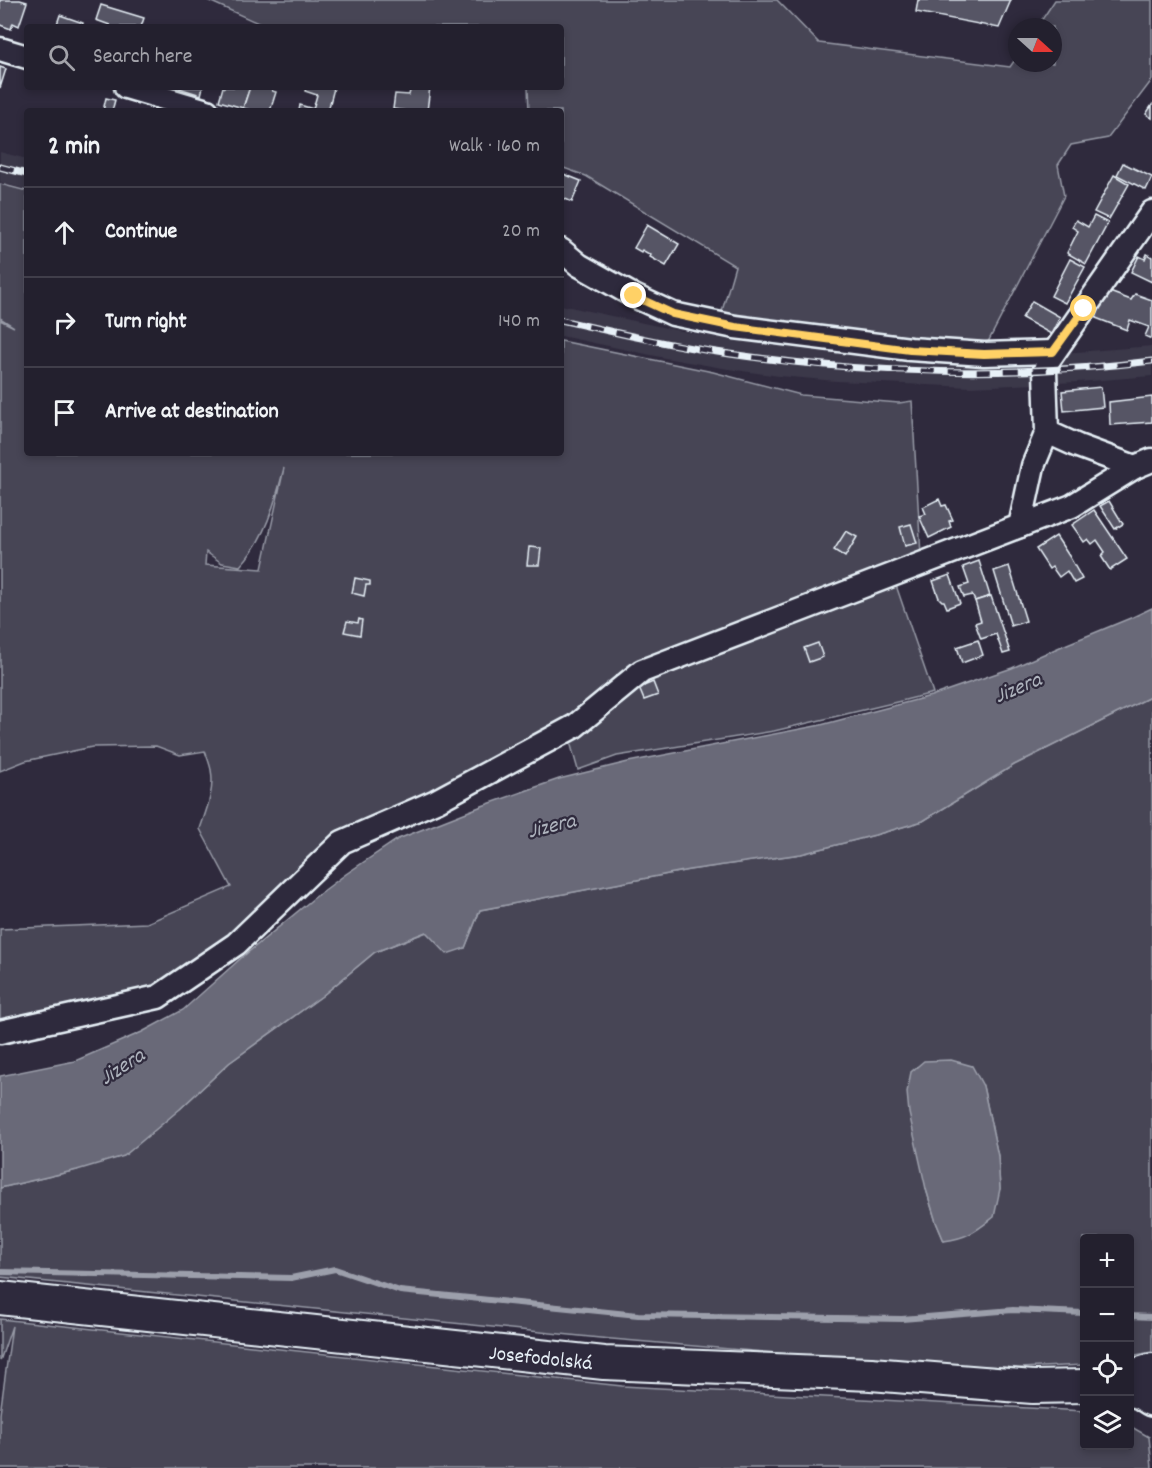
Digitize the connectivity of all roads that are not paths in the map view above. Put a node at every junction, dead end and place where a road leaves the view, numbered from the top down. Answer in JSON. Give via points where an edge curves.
{"nodes":[{"id":1,"x":0,"y":49,"type":"edge"},
{"id":2,"x":24,"y":56,"type":"edge"},
{"id":3,"x":136,"y":90,"type":"edge"},
{"id":4,"x":197,"y":108,"type":"edge"},
{"id":5,"x":1152,"y":212,"type":"edge"},
{"id":6,"x":564,"y":252,"type":"edge"},
{"id":7,"x":1053,"y":352,"type":"junction"},
{"id":8,"x":1047,"y":432,"type":"junction"},
{"id":9,"x":1144,"y":463,"type":"edge"},
{"id":10,"x":1020,"y":526,"type":"junction"},
{"id":11,"x":0,"y":1032,"type":"edge"},
{"id":12,"x":0,"y":1298,"type":"edge"},
{"id":13,"x":1152,"y":1370,"type":"edge"},
{"id":14,"x":1134,"y":1376,"type":"edge"},
{"id":15,"x":1080,"y":1386,"type":"edge"},
{"id":16,"x":1152,"y":1386,"type":"edge"},
{"id":17,"x":1134,"y":1387,"type":"edge"},
{"id":18,"x":1134,"y":1389,"type":"edge"},
{"id":19,"x":1152,"y":1399,"type":"edge"}],
"edges":[{"from":1,"to":2,"type":"street"},
{"from":3,"to":4,"type":"street"},
{"from":5,"to":7,"type":"street"},
{"from":6,"to":7,"type":"street","via":[[579,265],[673,314],[735,327],[910,350]]},
{"from":7,"to":8,"type":"street","via":[[1045,370]]},
{"from":8,"to":9,"type":"street","via":[[1078,446]]},
{"from":8,"to":10,"type":"street","via":[[1033,466]]},
{"from":9,"to":10,"type":"street","via":[[1072,506]]},
{"from":10,"to":11,"type":"street","via":[[642,671],[575,726],[436,801],[342,842],[236,944],[158,997]]},
{"from":12,"to":15,"type":"main road","name":"Josefodolská","via":[[604,1363],[871,1374],[1034,1387]]},
{"from":13,"to":14,"type":"main road"},
{"from":16,"to":17,"type":"main road"},
{"from":18,"to":19,"type":"main road"}]}
